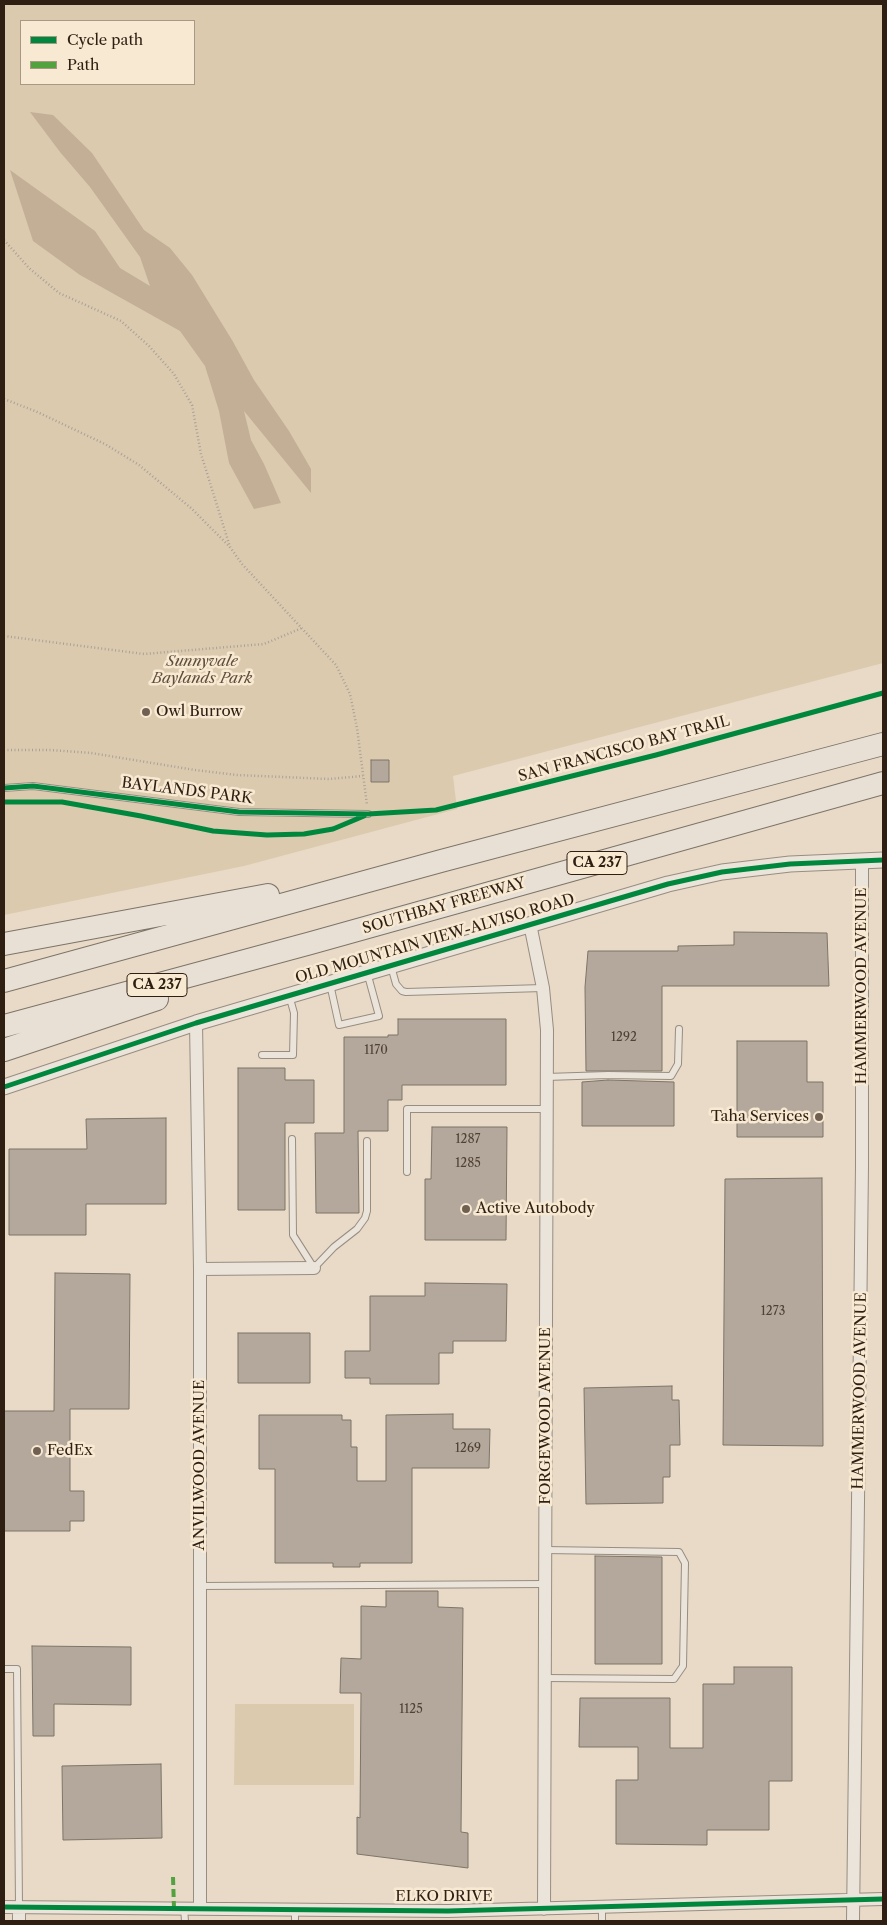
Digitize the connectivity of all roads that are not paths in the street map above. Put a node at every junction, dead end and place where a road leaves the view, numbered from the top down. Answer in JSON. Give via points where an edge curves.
{"nodes":[{"id":1,"x":883,"y":744,"type":"edge"},
{"id":2,"x":883,"y":783,"type":"edge"},
{"id":3,"x":4,"y":788,"type":"edge"},
{"id":4,"x":368,"y":814,"type":"road end"},
{"id":5,"x":883,"y":860,"type":"edge"},
{"id":6,"x":441,"y":861,"type":"junction"},
{"id":7,"x":862,"y":861,"type":"junction"},
{"id":8,"x":530,"y":924,"type":"junction"},
{"id":9,"x":311,"y":943,"type":"junction"},
{"id":10,"x":4,"y":944,"type":"edge"},
{"id":11,"x":391,"y":965,"type":"junction"},
{"id":12,"x":367,"y":972,"type":"junction"},
{"id":13,"x":4,"y":981,"type":"edge"},
{"id":14,"x":330,"y":983,"type":"junction"},
{"id":15,"x":543,"y":988,"type":"junction"},
{"id":16,"x":289,"y":995,"type":"junction"},
{"id":17,"x":196,"y":1023,"type":"junction"},
{"id":18,"x":4,"y":1026,"type":"edge"},
{"id":19,"x":679,"y":1029,"type":"dead end"},
{"id":20,"x":4,"y":1050,"type":"edge"},
{"id":21,"x":262,"y":1055,"type":"dead end"},
{"id":22,"x":546,"y":1077,"type":"junction"},
{"id":23,"x":4,"y":1087,"type":"edge"},
{"id":24,"x":547,"y":1109,"type":"junction"},
{"id":25,"x":292,"y":1139,"type":"dead end"},
{"id":26,"x":367,"y":1141,"type":"dead end"},
{"id":27,"x":407,"y":1172,"type":"dead end"},
{"id":28,"x":314,"y":1268,"type":"junction"},
{"id":29,"x":200,"y":1269,"type":"junction"},
{"id":30,"x":545,"y":1550,"type":"junction"},
{"id":31,"x":545,"y":1584,"type":"junction"},
{"id":32,"x":200,"y":1586,"type":"junction"},
{"id":33,"x":4,"y":1669,"type":"edge"},
{"id":34,"x":545,"y":1678,"type":"junction"},
{"id":35,"x":883,"y":1899,"type":"edge"},
{"id":36,"x":853,"y":1900,"type":"junction"},
{"id":37,"x":4,"y":1906,"type":"edge"},
{"id":38,"x":19,"y":1907,"type":"junction"},
{"id":39,"x":602,"y":1907,"type":"junction"},
{"id":40,"x":184,"y":1908,"type":"junction"},
{"id":41,"x":200,"y":1908,"type":"junction"},
{"id":42,"x":544,"y":1909,"type":"junction"},
{"id":43,"x":295,"y":1915,"type":"edge"},
{"id":44,"x":448,"y":1916,"type":"edge"},
{"id":45,"x":19,"y":1921,"type":"edge"},
{"id":46,"x":185,"y":1921,"type":"edge"},
{"id":47,"x":602,"y":1921,"type":"edge"},
{"id":48,"x":853,"y":1921,"type":"edge"}],
"edges":[{"from":1,"to":6,"type":"highway"},
{"from":2,"to":9,"type":"highway","name":"SOUTHBAY FREEWAY","number":"CA 237"},
{"from":3,"to":4,"type":"lane","name":"BAYLANDS PARK","via":[[33,786],[239,812]]},
{"from":5,"to":7,"type":"street","name":"OLD MOUNTAIN VIEW-ALVISO ROAD"},
{"from":6,"to":10,"type":"highway"},
{"from":6,"to":13,"type":"highway"},
{"from":7,"to":8,"type":"street","name":"OLD MOUNTAIN VIEW-ALVISO ROAD","via":[[790,864],[722,872],[668,884]]},
{"from":7,"to":36,"type":"street","name":"HAMMERWOOD AVENUE","via":[[860,1410]]},
{"from":8,"to":11,"type":"street","name":"OLD MOUNTAIN VIEW-ALVISO ROAD"},
{"from":8,"to":15,"type":"street","name":"FORGEWOOD AVENUE"},
{"from":9,"to":18,"type":"highway","name":"SOUTHBAY FREEWAY","number":"CA 237"},
{"from":9,"to":20,"type":"highway","via":[[138,1006]]},
{"from":11,"to":12,"type":"street","name":"OLD MOUNTAIN VIEW-ALVISO ROAD"},
{"from":11,"to":15,"type":"lane","via":[[396,984],[406,992]]},
{"from":12,"to":14,"type":"street","name":"OLD MOUNTAIN VIEW-ALVISO ROAD"},
{"from":12,"to":14,"type":"lane","via":[[379,1016],[339,1025]]},
{"from":14,"to":16,"type":"street","name":"OLD MOUNTAIN VIEW-ALVISO ROAD"},
{"from":15,"to":22,"type":"street","name":"FORGEWOOD AVENUE"},
{"from":16,"to":17,"type":"street","name":"OLD MOUNTAIN VIEW-ALVISO ROAD"},
{"from":16,"to":21,"type":"lane","via":[[294,1013],[293,1055]]},
{"from":17,"to":23,"type":"street","name":"OLD MOUNTAIN VIEW-ALVISO ROAD"},
{"from":17,"to":29,"type":"street","name":"ANVILWOOD AVENUE"},
{"from":19,"to":22,"type":"lane","via":[[678,1064],[671,1076]]},
{"from":22,"to":24,"type":"street","name":"FORGEWOOD AVENUE"},
{"from":24,"to":27,"type":"lane","via":[[407,1109]]},
{"from":24,"to":30,"type":"street","name":"FORGEWOOD AVENUE"},
{"from":25,"to":28,"type":"lane","via":[[293,1235]]},
{"from":26,"to":28,"type":"lane","via":[[365,1218]]},
{"from":28,"to":29,"type":"street"},
{"from":29,"to":32,"type":"street","name":"ANVILWOOD AVENUE"},
{"from":30,"to":31,"type":"street","name":"FORGEWOOD AVENUE"},
{"from":30,"to":34,"type":"lane","via":[[680,1552],[684,1563],[683,1666],[674,1679]]},
{"from":31,"to":32,"type":"lane"},
{"from":31,"to":34,"type":"street","name":"FORGEWOOD AVENUE"},
{"from":32,"to":41,"type":"street","name":"ANVILWOOD AVENUE"},
{"from":33,"to":38,"type":"lane","via":[[17,1669]]},
{"from":34,"to":42,"type":"street","name":"FORGEWOOD AVENUE"},
{"from":35,"to":36,"type":"street","name":"ELKO DRIVE"},
{"from":36,"to":39,"type":"street","name":"ELKO DRIVE"},
{"from":36,"to":48,"type":"street","name":"HAMMERWOOD AVENUE"},
{"from":37,"to":38,"type":"street","name":"ELKO DRIVE"},
{"from":38,"to":40,"type":"street","name":"ELKO DRIVE"},
{"from":38,"to":45,"type":"street"},
{"from":39,"to":42,"type":"street","name":"ELKO DRIVE"},
{"from":39,"to":47,"type":"lane"},
{"from":40,"to":41,"type":"street","name":"ELKO DRIVE"},
{"from":40,"to":46,"type":"lane"},
{"from":41,"to":43,"type":"street","name":"ELKO DRIVE"},
{"from":42,"to":44,"type":"street","name":"ELKO DRIVE"},
{"from":43,"to":44,"type":"street","name":"ELKO DRIVE"}]}
